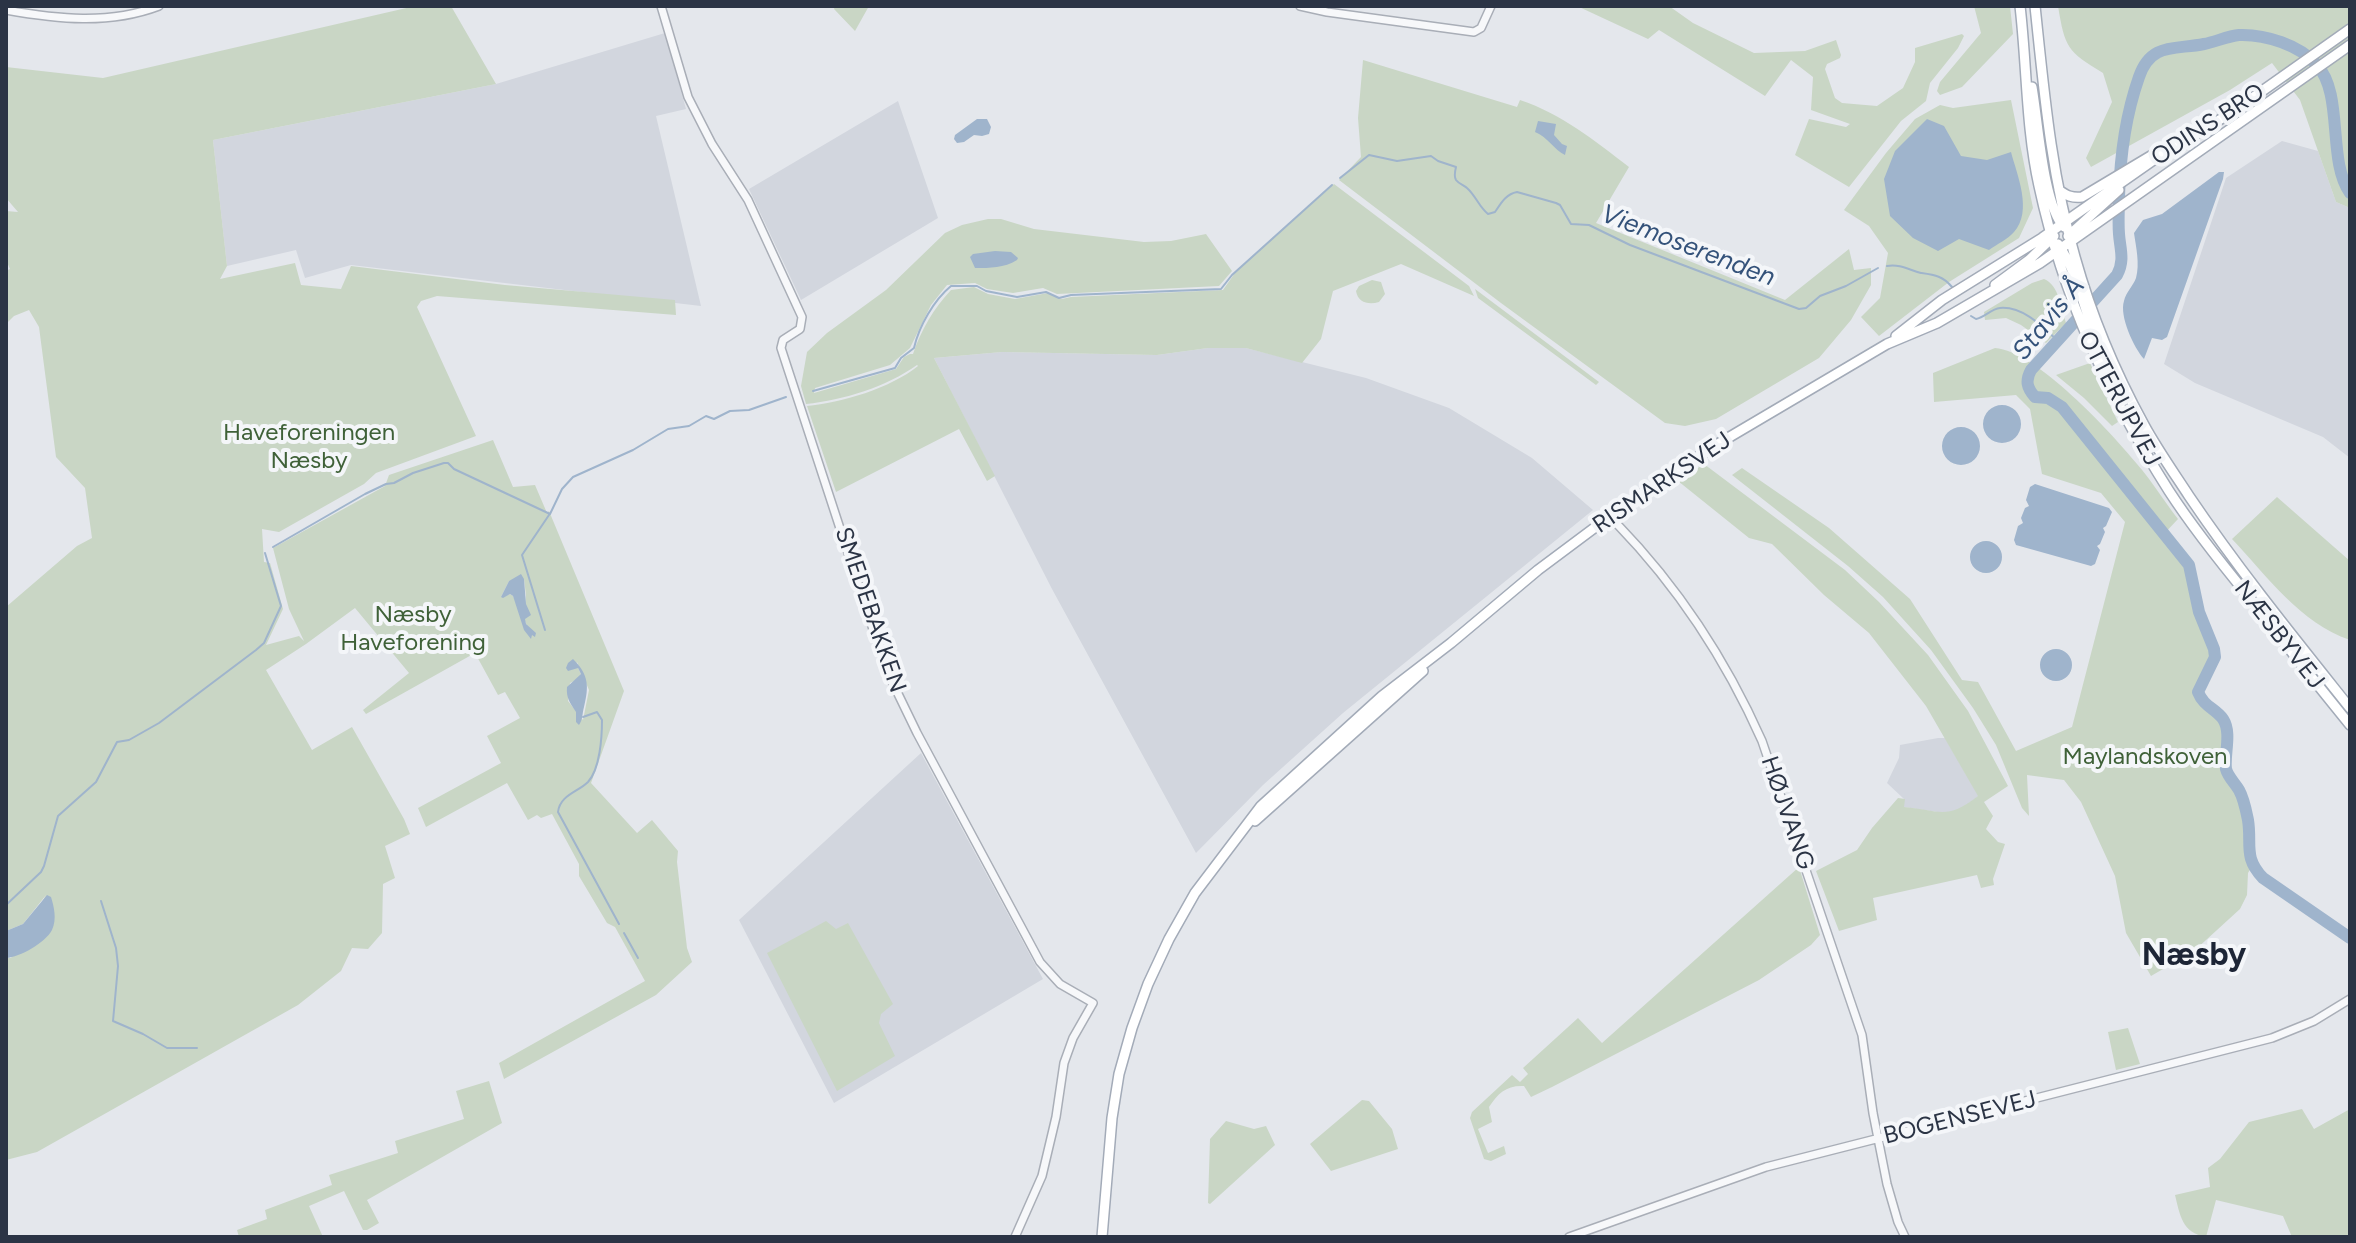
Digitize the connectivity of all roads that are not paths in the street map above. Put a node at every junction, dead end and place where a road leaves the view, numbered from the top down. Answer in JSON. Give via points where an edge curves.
{"nodes":[{"id":1,"x":159,"y":6,"type":"edge"},
{"id":2,"x":661,"y":6,"type":"edge"},
{"id":3,"x":1300,"y":6,"type":"edge"},
{"id":4,"x":1491,"y":6,"type":"edge"},
{"id":5,"x":2020,"y":6,"type":"edge"},
{"id":6,"x":2035,"y":6,"type":"edge"},
{"id":7,"x":6,"y":10,"type":"edge"},
{"id":8,"x":2350,"y":29,"type":"edge"},
{"id":9,"x":2350,"y":45,"type":"edge"},
{"id":10,"x":2210,"y":124,"type":"junction"},
{"id":11,"x":2131,"y":174,"type":"junction"},
{"id":12,"x":2058,"y":189,"type":"junction"},
{"id":13,"x":2110,"y":190,"type":"junction"},
{"id":14,"x":2061,"y":231,"type":"junction"},
{"id":15,"x":2059,"y":252,"type":"junction"},
{"id":16,"x":2081,"y":303,"type":"junction"},
{"id":17,"x":1967,"y":307,"type":"junction"},
{"id":18,"x":2087,"y":318,"type":"junction"},
{"id":19,"x":1887,"y":344,"type":"junction"},
{"id":20,"x":1617,"y":524,"type":"dead end"},
{"id":21,"x":2217,"y":538,"type":"joint"},
{"id":22,"x":2207,"y":545,"type":"joint"},
{"id":23,"x":2350,"y":708,"type":"edge"},
{"id":24,"x":2350,"y":725,"type":"edge"},
{"id":25,"x":2350,"y":999,"type":"edge"},
{"id":26,"x":1878,"y":1138,"type":"junction"},
{"id":27,"x":1015,"y":1237,"type":"edge"},
{"id":28,"x":1104,"y":1237,"type":"edge"},
{"id":29,"x":1569,"y":1237,"type":"edge"},
{"id":30,"x":1905,"y":1237,"type":"edge"}],
"edges":[{"from":1,"to":7,"type":"street","via":[[93,19]]},
{"from":2,"to":27,"type":"street","name":"SMEDEBAKKEN","via":[[688,97],[748,200],[802,317],[800,329],[783,340],[781,348],[886,669],[1040,962],[1060,984],[1093,1003],[1064,1063],[1042,1176]]},
{"from":3,"to":4,"type":"street","via":[[1474,32]]},
{"from":5,"to":14,"type":"main road","name":"OTTERUPVEJ","via":[[2038,185]]},
{"from":6,"to":12,"type":"main road","name":"OTTERUPVEJ"},
{"from":8,"to":10,"type":"main road","name":"ODINS BRO"},
{"from":9,"to":14,"type":"main road","name":"ODINS BRO","via":[[2100,221]]},
{"from":10,"to":11,"type":"main road"},
{"from":10,"to":11,"type":"main road","name":"ODINS BRO"},
{"from":11,"to":13,"type":"main road"},
{"from":11,"to":13,"type":"main road"},
{"from":12,"to":13,"type":"main road","via":[[2074,198]]},
{"from":12,"to":14,"type":"main road","name":"OTTERUPVEJ"},
{"from":13,"to":14,"type":"main road"},
{"from":14,"to":15,"type":"main road","name":"RISMARKSVEJ"},
{"from":14,"to":15,"type":"main road","name":"OTTERUPVEJ"},
{"from":14,"to":16,"type":"main road","name":"OTTERUPVEJ"},
{"from":14,"to":17,"type":"main road"},
{"from":14,"to":19,"type":"main road","name":"RISMARKSVEJ","via":[[1942,300]]},
{"from":15,"to":16,"type":"main road","name":"OTTERUPVEJ"},
{"from":15,"to":17,"type":"main road","name":"RISMARKSVEJ"},
{"from":16,"to":18,"type":"main road","name":"OTTERUPVEJ"},
{"from":16,"to":18,"type":"main road","name":"OTTERUPVEJ"},
{"from":17,"to":19,"type":"main road","name":"RISMARKSVEJ"},
{"from":18,"to":21,"type":"main road","name":"OTTERUPVEJ","via":[[2144,425]]},
{"from":18,"to":22,"type":"main road","name":"OTTERUPVEJ","via":[[2133,432]]},
{"from":19,"to":28,"type":"main road","name":"RISMARKSVEJ","via":[[1625,505],[1359,716],[1261,806],[1195,893],[1148,984],[1119,1074]]},
{"from":20,"to":26,"type":"street","name":"HØJVANG","via":[[1703,630],[1762,741],[1862,1035]]},
{"from":21,"to":23,"type":"main road","name":"NÆSBYVEJ"},
{"from":22,"to":24,"type":"main road","name":"NÆSBYVEJ"},
{"from":25,"to":26,"type":"street","name":"BOGENSEVEJ","via":[[2272,1038]]},
{"from":26,"to":29,"type":"street","name":"BOGENSEVEJ","via":[[1766,1167]]},
{"from":26,"to":30,"type":"street","name":"HØJVANG"}]}
